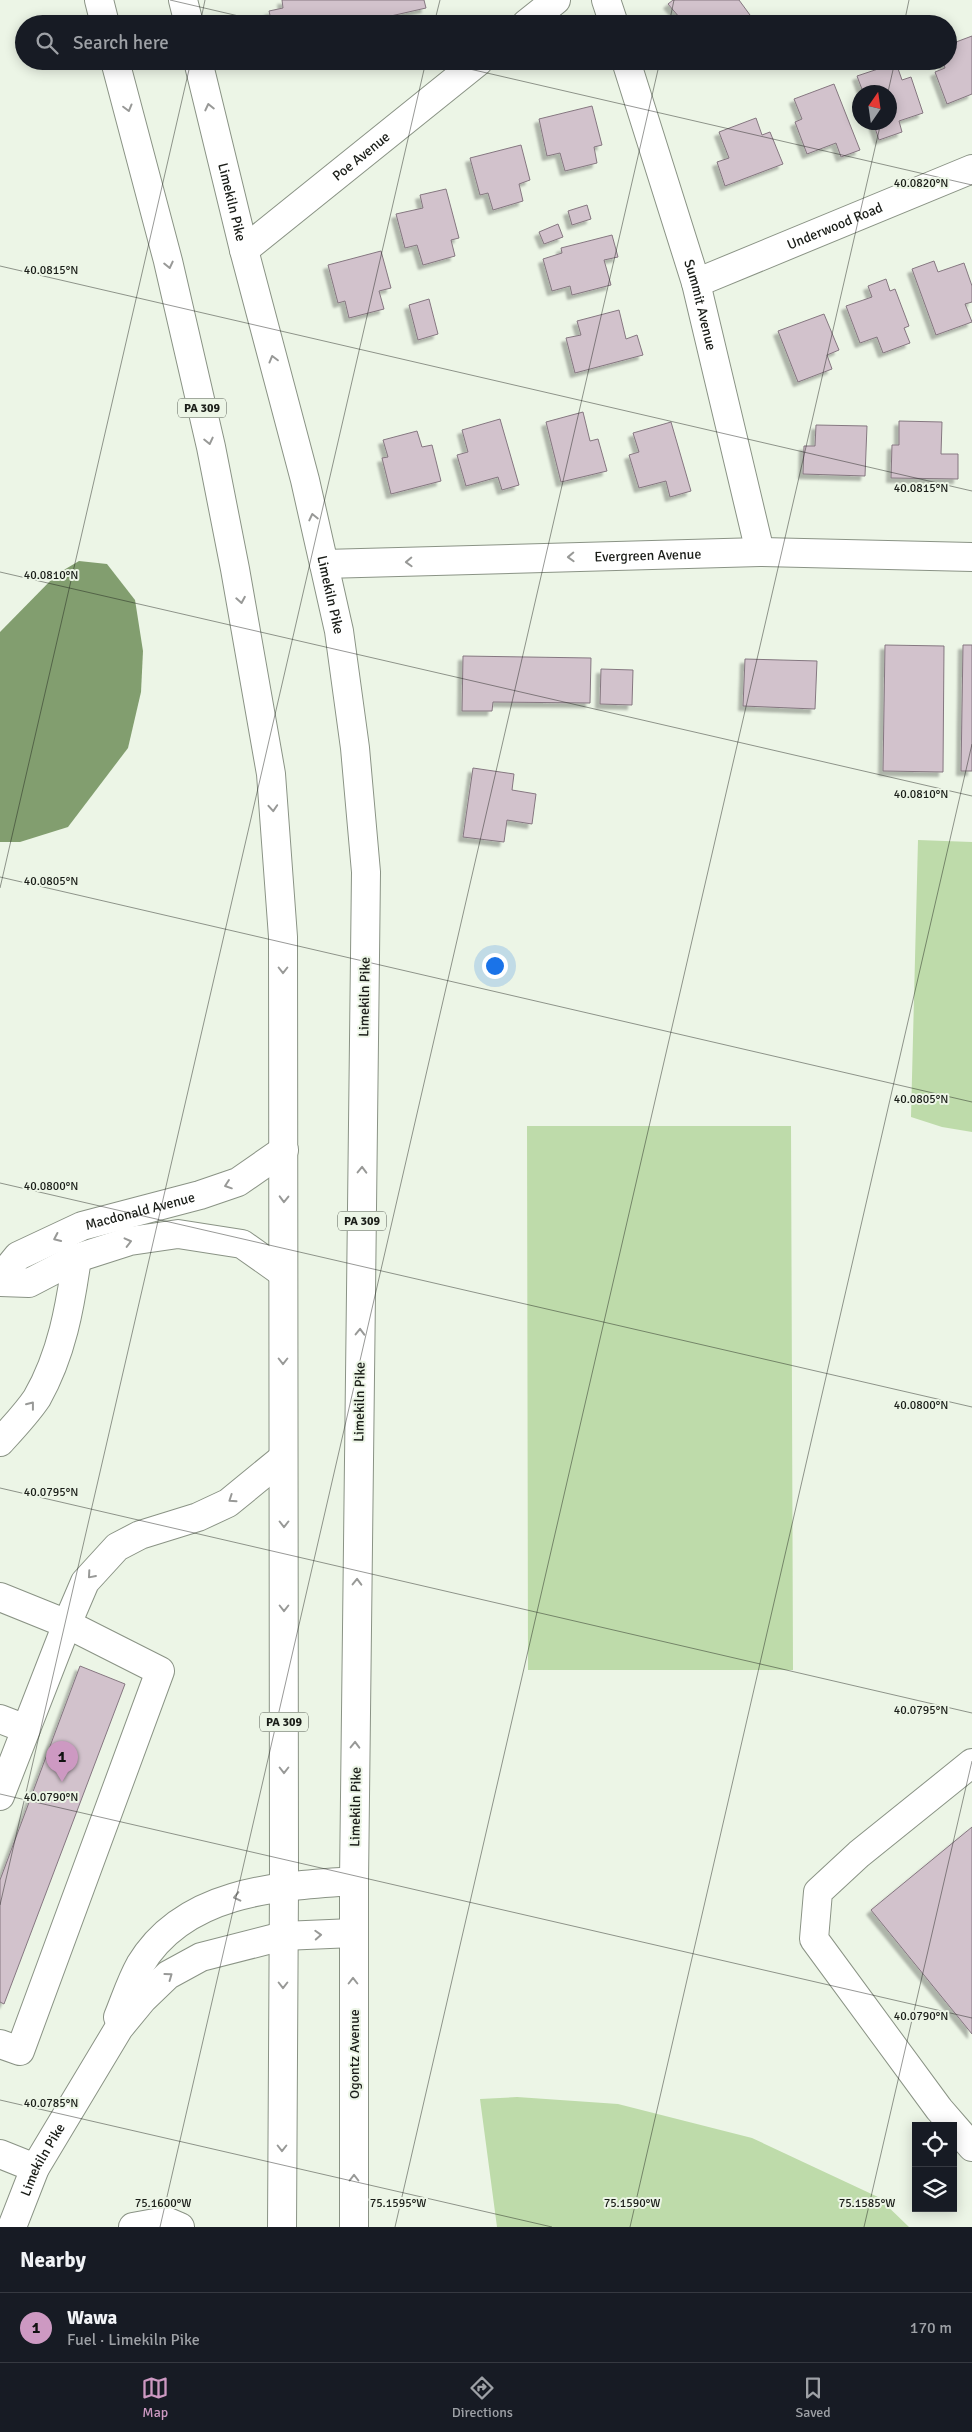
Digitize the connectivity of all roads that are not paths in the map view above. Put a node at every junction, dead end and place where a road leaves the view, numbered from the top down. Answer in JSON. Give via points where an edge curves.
{"nodes":[{"id":1,"x":99,"y":0,"type":"edge"},
{"id":2,"x":184,"y":0,"type":"edge"},
{"id":3,"x":556,"y":0,"type":"edge"},
{"id":4,"x":606,"y":0,"type":"edge"},
{"id":5,"x":103,"y":15,"type":"edge"},
{"id":6,"x":187,"y":15,"type":"edge"},
{"id":7,"x":537,"y":15,"type":"edge"},
{"id":8,"x":611,"y":15,"type":"edge"},
{"id":9,"x":117,"y":70,"type":"edge"},
{"id":10,"x":200,"y":70,"type":"edge"},
{"id":11,"x":468,"y":70,"type":"edge"},
{"id":12,"x":629,"y":70,"type":"edge"},
{"id":13,"x":972,"y":169,"type":"edge"},
{"id":14,"x":244,"y":250,"type":"junction"},
{"id":15,"x":696,"y":283,"type":"junction"},
{"id":16,"x":760,"y":552,"type":"junction"},
{"id":17,"x":972,"y":557,"type":"edge"},
{"id":18,"x":324,"y":564,"type":"junction"},
{"id":19,"x":284,"y":1150,"type":"junction"},
{"id":20,"x":76,"y":1258,"type":"junction"},
{"id":21,"x":283,"y":1273,"type":"junction"},
{"id":22,"x":0,"y":1278,"type":"edge"},
{"id":23,"x":0,"y":1282,"type":"edge"},
{"id":24,"x":0,"y":1442,"type":"edge"},
{"id":25,"x":283,"y":1458,"type":"junction"},
{"id":26,"x":0,"y":1597,"type":"edge"},
{"id":27,"x":67,"y":1624,"type":"junction"},
{"id":28,"x":0,"y":1718,"type":"edge"},
{"id":29,"x":26,"y":1729,"type":"junction"},
{"id":30,"x":972,"y":1763,"type":"edge"},
{"id":31,"x":0,"y":1796,"type":"edge"},
{"id":32,"x":354,"y":1881,"type":"junction"},
{"id":33,"x":284,"y":1886,"type":"junction"},
{"id":34,"x":354,"y":1933,"type":"junction"},
{"id":35,"x":283,"y":1936,"type":"junction"},
{"id":36,"x":0,"y":2044,"type":"edge"},
{"id":37,"x":94,"y":2071,"type":"junction"},
{"id":38,"x":972,"y":2147,"type":"edge"},
{"id":39,"x":0,"y":2154,"type":"edge"},
{"id":40,"x":34,"y":2168,"type":"junction"},
{"id":41,"x":12,"y":2227,"type":"edge"},
{"id":42,"x":133,"y":2227,"type":"edge"},
{"id":43,"x":180,"y":2227,"type":"edge"},
{"id":44,"x":282,"y":2227,"type":"edge"},
{"id":45,"x":354,"y":2227,"type":"edge"}],
"edges":[{"from":1,"to":5,"type":"main road"},
{"from":2,"to":6,"type":"main road"},
{"from":3,"to":7,"type":"main road"},
{"from":4,"to":8,"type":"main road"},
{"from":9,"to":19,"type":"main road","number":"PA 309","one_way":true,"via":[[168,261],[211,447],[270,774],[283,937]]},
{"from":14,"to":10,"type":"main road","name":"Limekiln Pike","number":"PA 309","one_way":true},
{"from":11,"to":14,"type":"main road","name":"Poe Avenue"},
{"from":12,"to":15,"type":"main road","name":"Summit Avenue"},
{"from":13,"to":15,"type":"main road","name":"Underwood Road"},
{"from":18,"to":14,"type":"main road","name":"Limekiln Pike","number":"PA 309","one_way":true},
{"from":15,"to":16,"type":"main road","name":"Summit Avenue"},
{"from":16,"to":17,"type":"main road","name":"Evergreen Avenue"},
{"from":16,"to":18,"type":"main road","name":"Evergreen Avenue","one_way":true},
{"from":32,"to":18,"type":"main road","name":"Limekiln Pike","number":"PA 309","one_way":true,"via":[[366,872],[355,748],[339,630]]},
{"from":19,"to":21,"type":"main road","number":"PA 309","one_way":true},
{"from":19,"to":22,"type":"main road","name":"Macdonald Avenue","one_way":true,"via":[[238,1182],[82,1226],[18,1256]]},
{"from":20,"to":21,"type":"main road","name":"Macdonald Avenue","one_way":true,"via":[[130,1241],[178,1234],[242,1244]]},
{"from":20,"to":23,"type":"main road","name":"Macdonald Avenue","via":[[28,1283]]},
{"from":24,"to":20,"type":"main road","one_way":true,"via":[[36,1398],[55,1359],[68,1317]]},
{"from":21,"to":25,"type":"main road","number":"PA 309","one_way":true},
{"from":25,"to":27,"type":"main road","one_way":true,"via":[[228,1503],[198,1517],[140,1535],[117,1547],[85,1582]]},
{"from":25,"to":33,"type":"main road","number":"PA 309","one_way":true},
{"from":26,"to":27,"type":"main road"},
{"from":27,"to":29,"type":"main road"},
{"from":27,"to":36,"type":"main road","via":[[160,1671],[20,2051]]},
{"from":28,"to":29,"type":"main road"},
{"from":29,"to":31,"type":"main road"},
{"from":30,"to":38,"type":"main road","via":[[859,1854],[818,1892],[814,1939],[939,2109]]},
{"from":32,"to":33,"type":"main road","name":"Limekiln Pike"},
{"from":32,"to":34,"type":"main road","name":"Ogontz Avenue","number":"PA 309"},
{"from":33,"to":35,"type":"main road","number":"PA 309"},
{"from":33,"to":37,"type":"main road","name":"Limekiln Pike","one_way":true,"via":[[217,1902],[180,1922],[158,1940],[140,1965]]},
{"from":35,"to":34,"type":"main road","name":"Limekiln Pike","one_way":true},
{"from":45,"to":34,"type":"main road","name":"Ogontz Avenue","number":"PA 309","one_way":true},
{"from":37,"to":35,"type":"main road","name":"Limekiln Pike","one_way":true,"via":[[119,2028],[168,1975],[201,1956]]},
{"from":35,"to":44,"type":"main road","number":"PA 309","one_way":true},
{"from":37,"to":40,"type":"main road","name":"Limekiln Pike"},
{"from":39,"to":40,"type":"main road"},
{"from":40,"to":41,"type":"main road","name":"Limekiln Pike"},
{"from":42,"to":43,"type":"main road","via":[[166,2221]]}]}
